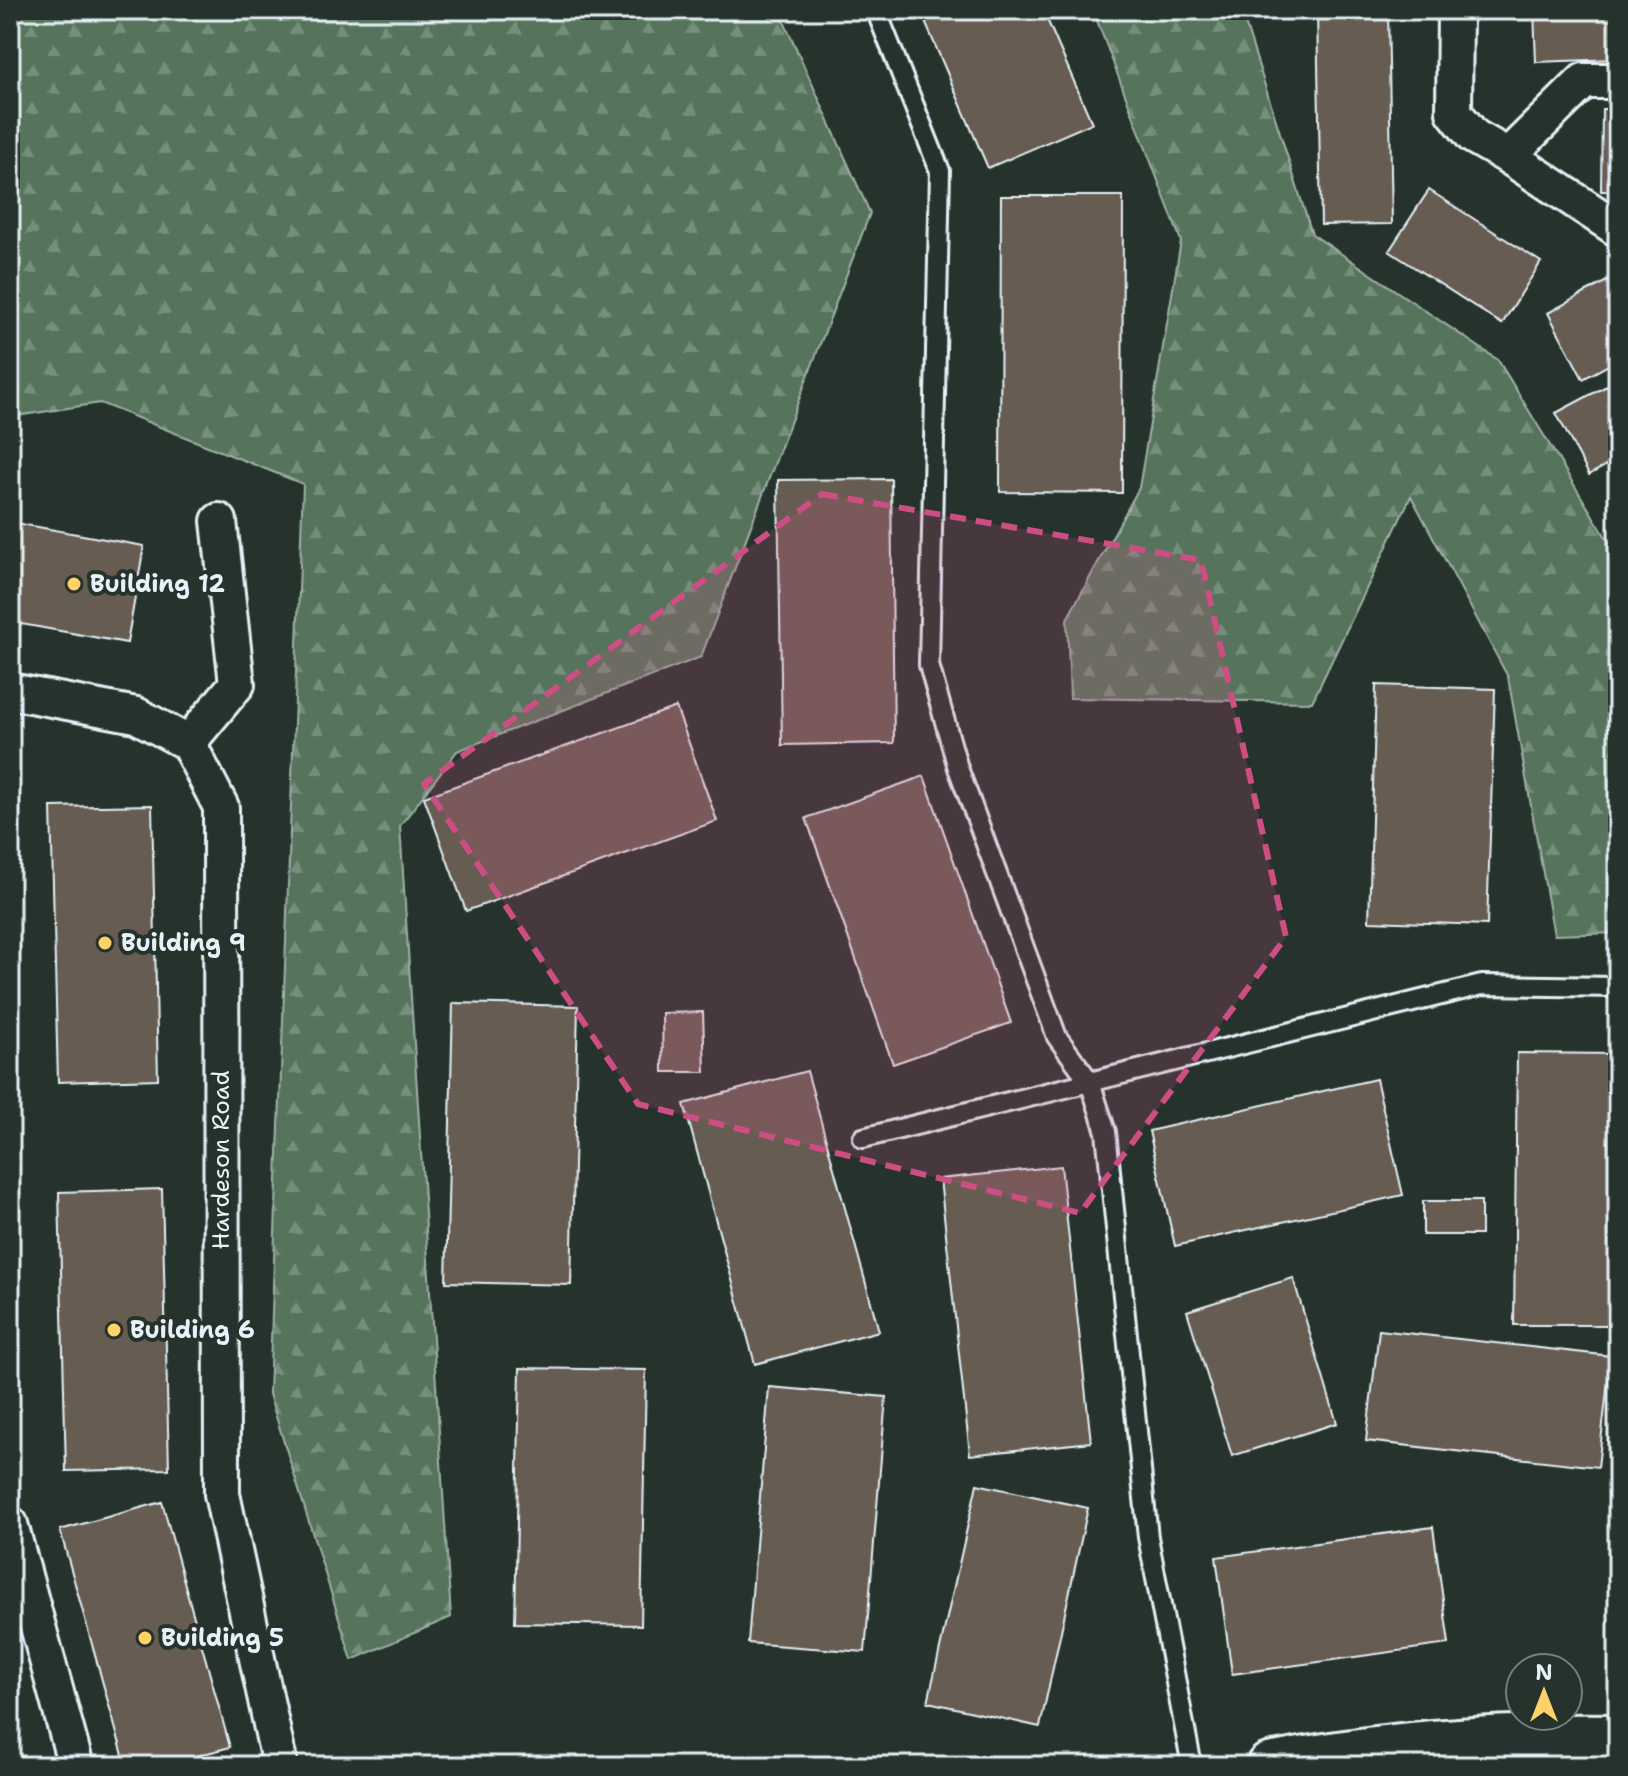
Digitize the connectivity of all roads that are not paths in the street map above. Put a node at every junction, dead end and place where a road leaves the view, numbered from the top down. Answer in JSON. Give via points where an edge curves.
{"nodes":[{"id":1,"x":876,"y":10,"type":"edge"},
{"id":2,"x":1455,"y":10,"type":"edge"},
{"id":3,"x":1618,"y":81,"type":"edge"},
{"id":4,"x":1508,"y":156,"type":"junction"},
{"id":5,"x":1618,"y":229,"type":"edge"},
{"id":6,"x":219,"y":521,"type":"dead end"},
{"id":7,"x":10,"y":691,"type":"edge"},
{"id":8,"x":188,"y":743,"type":"junction"},
{"id":9,"x":1618,"y":987,"type":"edge"},
{"id":10,"x":1090,"y":1082,"type":"junction"},
{"id":11,"x":863,"y":1138,"type":"dead end"},
{"id":12,"x":10,"y":1524,"type":"edge"},
{"id":13,"x":1618,"y":1737,"type":"edge"},
{"id":14,"x":76,"y":1766,"type":"edge"},
{"id":15,"x":279,"y":1766,"type":"edge"},
{"id":16,"x":1192,"y":1766,"type":"edge"},
{"id":17,"x":1269,"y":1766,"type":"edge"}],
"edges":[{"from":1,"to":10,"type":"lane","via":[[940,171],[929,665],[958,768],[1057,1037]]},
{"from":2,"to":4,"type":"street","via":[[1454,112],[1473,136]]},
{"from":3,"to":4,"type":"street","via":[[1584,81]]},
{"from":4,"to":5,"type":"street"},
{"from":6,"to":8,"type":"street","via":[[237,684]]},
{"from":7,"to":8,"type":"street","via":[[136,715]]},
{"from":8,"to":15,"type":"street","name":"Hardeson Road","via":[[221,807],[222,1494]]},
{"from":9,"to":10,"type":"lane","via":[[1482,985]]},
{"from":10,"to":11,"type":"lane"},
{"from":10,"to":16,"type":"lane","via":[[1106,1132],[1148,1537]]},
{"from":12,"to":14,"type":"street"},
{"from":13,"to":17,"type":"street","via":[[1425,1742]]}]}
